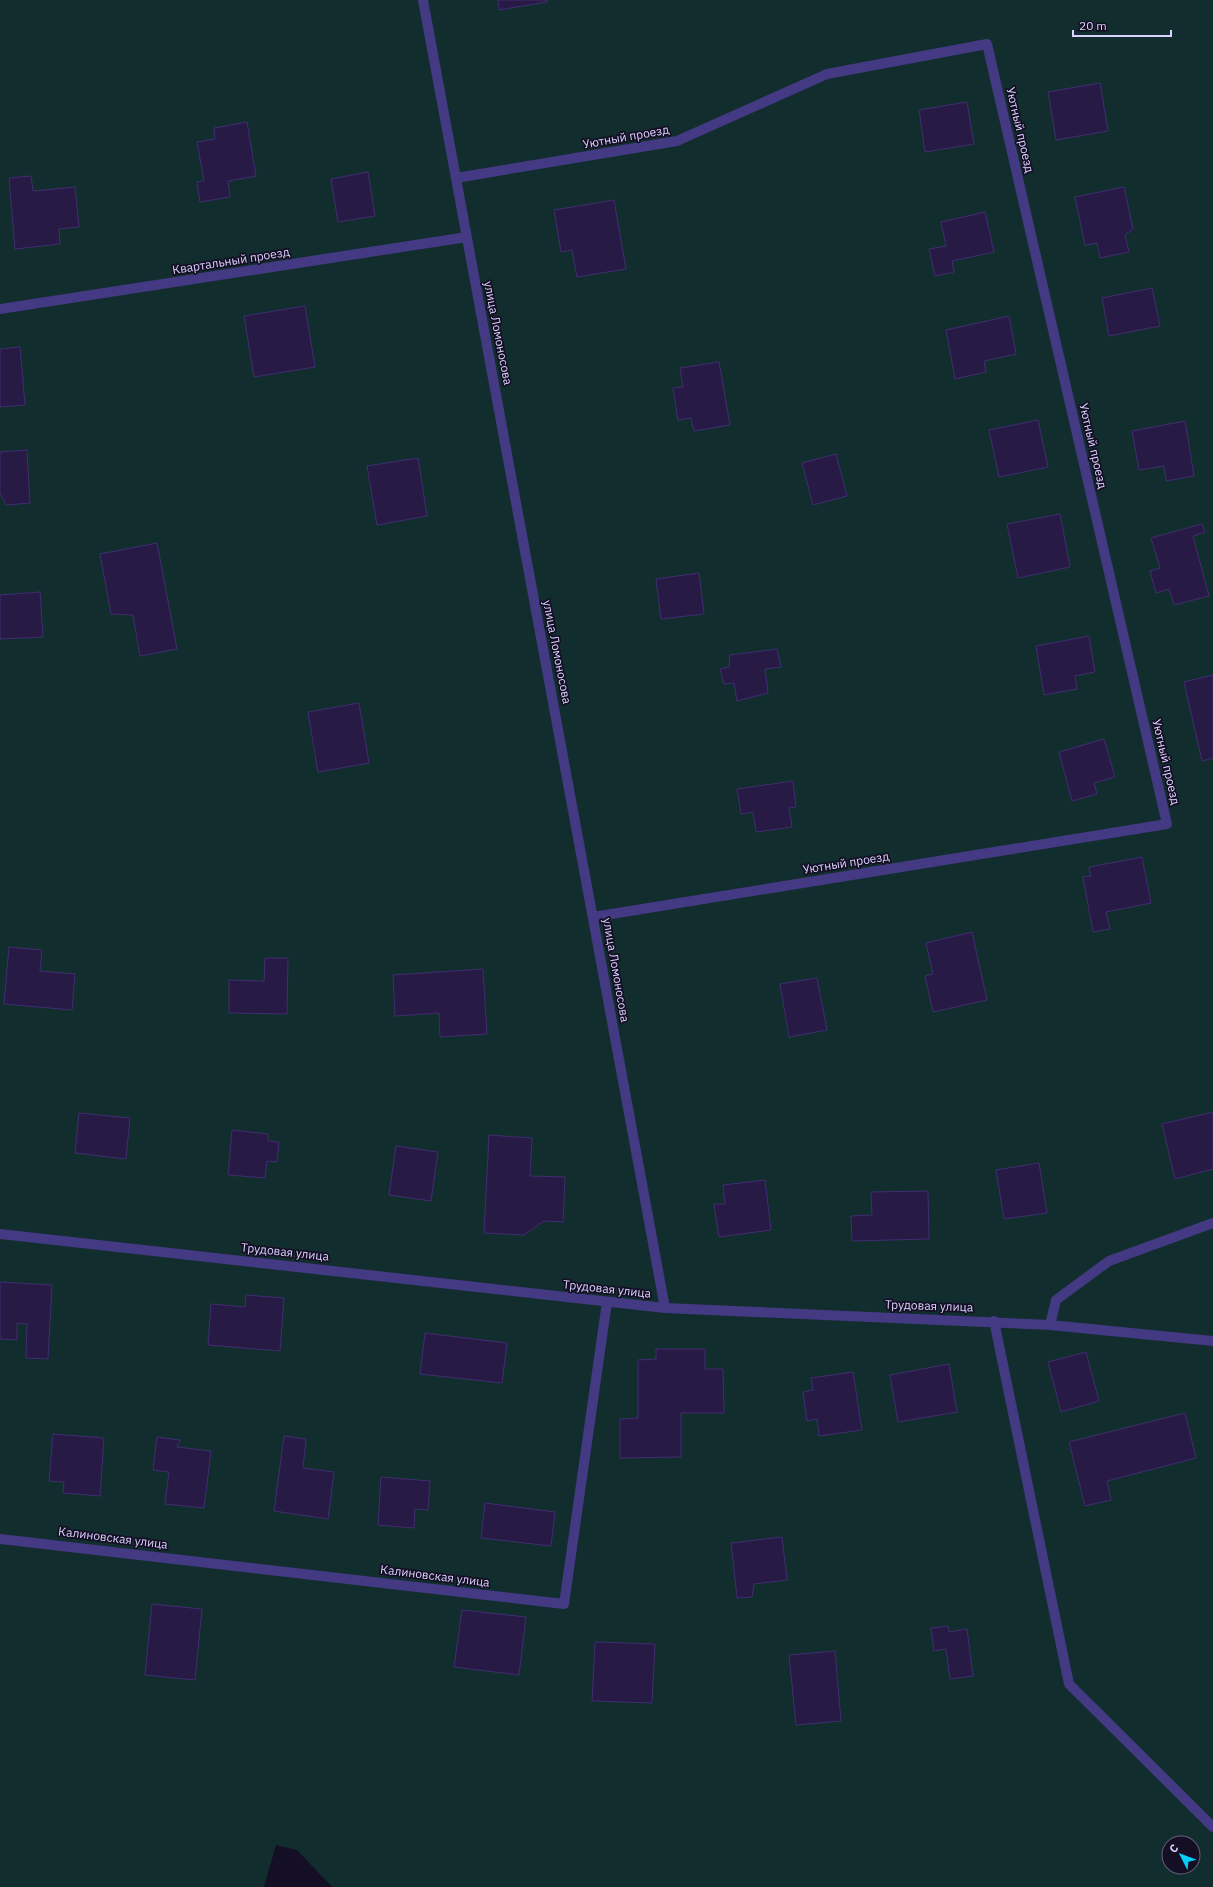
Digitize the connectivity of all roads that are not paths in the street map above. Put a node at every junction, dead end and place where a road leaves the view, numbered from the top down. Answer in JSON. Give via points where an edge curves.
{"nodes":[{"id":1,"x":423,"y":0,"type":"edge"},
{"id":2,"x":456,"y":178,"type":"junction"},
{"id":3,"x":466,"y":237,"type":"junction"},
{"id":4,"x":0,"y":309,"type":"edge"},
{"id":5,"x":593,"y":917,"type":"junction"},
{"id":6,"x":1213,"y":1223,"type":"edge"},
{"id":7,"x":0,"y":1234,"type":"edge"},
{"id":8,"x":607,"y":1302,"type":"junction"},
{"id":9,"x":665,"y":1308,"type":"junction"},
{"id":10,"x":994,"y":1321,"type":"junction"},
{"id":11,"x":1050,"y":1325,"type":"junction"},
{"id":12,"x":1213,"y":1341,"type":"edge"},
{"id":13,"x":0,"y":1538,"type":"edge"},
{"id":14,"x":1213,"y":1827,"type":"edge"}],
"edges":[{"from":1,"to":2,"type":"street","name":"улица Ломоносова"},
{"from":2,"to":3,"type":"street","name":"улица Ломоносова"},
{"from":2,"to":5,"type":"street","name":"Уютный проезд","via":[[676,141],[827,74],[987,44],[1167,824]]},
{"from":3,"to":4,"type":"street","name":"Квартальный проезд"},
{"from":3,"to":5,"type":"street","name":"улица Ломоносова"},
{"from":5,"to":9,"type":"street","name":"улица Ломоносова"},
{"from":6,"to":11,"type":"street","via":[[1109,1261],[1056,1300]]},
{"from":7,"to":8,"type":"street","name":"Трудовая улица"},
{"from":8,"to":9,"type":"street","name":"Трудовая улица"},
{"from":8,"to":13,"type":"street","name":"Калиновская улица","via":[[564,1604]]},
{"from":9,"to":10,"type":"street","name":"Трудовая улица"},
{"from":10,"to":11,"type":"street","name":"Трудовая улица"},
{"from":10,"to":14,"type":"street","via":[[1069,1684]]},
{"from":11,"to":12,"type":"street","name":"Трудовая улица"}]}
